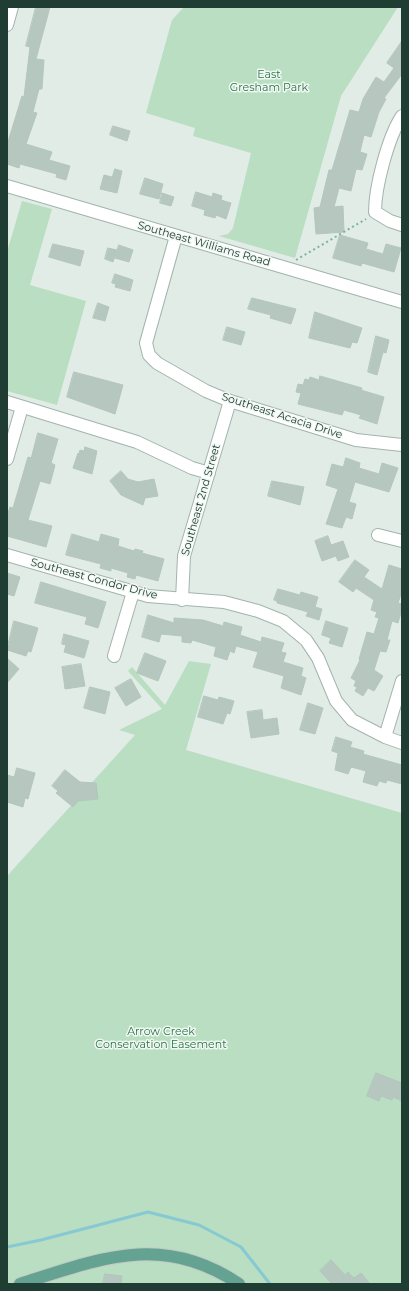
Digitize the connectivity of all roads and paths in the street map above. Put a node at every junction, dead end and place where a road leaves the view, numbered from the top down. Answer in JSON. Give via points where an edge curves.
{"nodes":[{"id":1,"x":12,"y":7,"type":"edge"},
{"id":2,"x":7,"y":25,"type":"edge"},
{"id":3,"x":402,"y":116,"type":"edge"},
{"id":4,"x":7,"y":186,"type":"edge"},
{"id":5,"x":375,"y":212,"type":"junction"},
{"id":6,"x":402,"y":225,"type":"edge"},
{"id":7,"x":176,"y":236,"type":"junction"},
{"id":8,"x":293,"y":270,"type":"junction"},
{"id":9,"x":402,"y":302,"type":"edge"},
{"id":10,"x":230,"y":401,"type":"junction"},
{"id":11,"x":7,"y":402,"type":"edge"},
{"id":12,"x":22,"y":407,"type":"junction"},
{"id":13,"x":402,"y":445,"type":"edge"},
{"id":14,"x":7,"y":459,"type":"edge"},
{"id":15,"x":209,"y":473,"type":"junction"},
{"id":16,"x":378,"y":534,"type":"dead end"},
{"id":17,"x":402,"y":542,"type":"edge"},
{"id":18,"x":7,"y":555,"type":"edge"},
{"id":19,"x":133,"y":592,"type":"junction"},
{"id":20,"x":182,"y":600,"type":"junction"},
{"id":21,"x":114,"y":656,"type":"dead end"},
{"id":22,"x":402,"y":681,"type":"edge"},
{"id":23,"x":385,"y":738,"type":"junction"},
{"id":24,"x":402,"y":743,"type":"edge"},
{"id":25,"x":20,"y":1284,"type":"edge"},
{"id":26,"x":239,"y":1284,"type":"edge"}],
"edges":[{"from":1,"to":2,"type":"street"},
{"from":3,"to":5,"type":"street","via":[[392,136],[375,195]]},
{"from":4,"to":7,"type":"street","name":"Southeast Williams Road"},
{"from":5,"to":6,"type":"street"},
{"from":5,"to":8,"type":"path","via":[[356,226],[297,259]]},
{"from":7,"to":8,"type":"street","name":"Southeast Williams Road"},
{"from":7,"to":10,"type":"street","name":"Southeast Acacia Drive","via":[[148,332],[146,344],[149,355],[157,363],[206,391]]},
{"from":8,"to":9,"type":"street","name":"Southeast Williams Road"},
{"from":10,"to":13,"type":"street","name":"Southeast Acacia Drive","via":[[356,440]]},
{"from":10,"to":15,"type":"street","name":"Southeast 2nd Street"},
{"from":11,"to":12,"type":"street"},
{"from":12,"to":14,"type":"street"},
{"from":12,"to":15,"type":"street","via":[[137,442]]},
{"from":15,"to":20,"type":"street","name":"Southeast 2nd Street","via":[[184,556]]},
{"from":16,"to":17,"type":"street"},
{"from":18,"to":19,"type":"street","name":"Southeast Condor Drive"},
{"from":19,"to":20,"type":"street","name":"Southeast Condor Drive"},
{"from":19,"to":21,"type":"street"},
{"from":20,"to":23,"type":"street","name":"Southeast Condor Drive","via":[[224,602],[258,611],[283,622],[306,640],[318,658],[336,701],[352,720]]},
{"from":22,"to":23,"type":"street"},
{"from":23,"to":24,"type":"street","name":"Southeast Condor Drive"},
{"from":25,"to":26,"type":"main road","via":[[90,1261],[142,1253],[185,1259],[219,1272]]}]}
